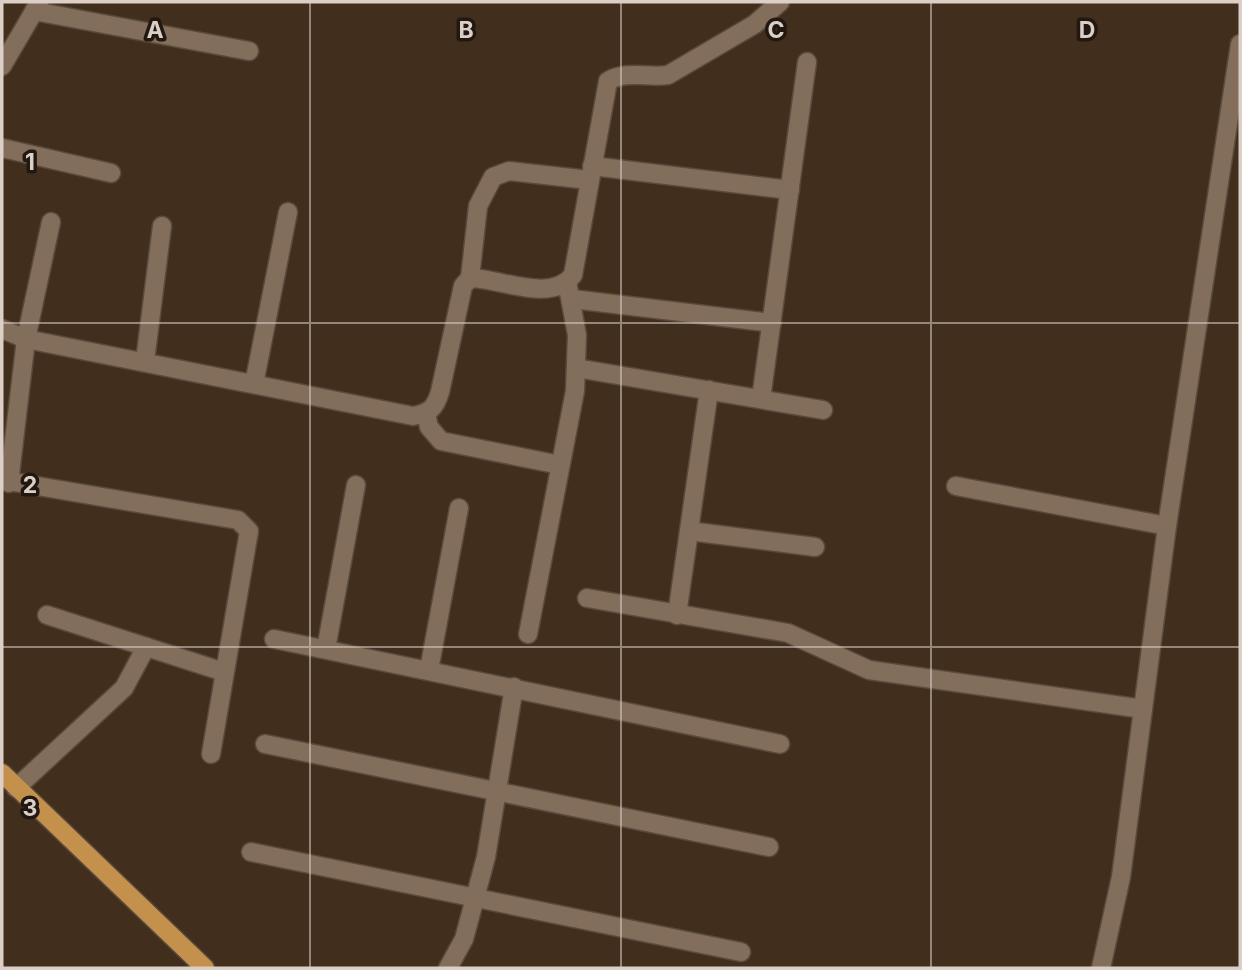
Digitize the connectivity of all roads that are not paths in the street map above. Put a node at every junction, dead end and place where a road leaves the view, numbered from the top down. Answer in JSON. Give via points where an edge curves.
{"nodes":[{"id":1,"x":774,"y":3,"type":"edge"},
{"id":2,"x":37,"y":7,"type":"edge"},
{"id":3,"x":1240,"y":44,"type":"edge"},
{"id":4,"x":249,"y":51,"type":"dead end"},
{"id":5,"x":807,"y":62,"type":"dead end"},
{"id":6,"x":2,"y":66,"type":"edge"},
{"id":7,"x":2,"y":148,"type":"edge"},
{"id":8,"x":111,"y":173,"type":"dead end"},
{"id":9,"x":591,"y":173,"type":"junction"},
{"id":10,"x":790,"y":190,"type":"junction"},
{"id":11,"x":288,"y":212,"type":"dead end"},
{"id":12,"x":51,"y":222,"type":"dead end"},
{"id":13,"x":162,"y":226,"type":"dead end"},
{"id":14,"x":470,"y":278,"type":"junction"},
{"id":15,"x":570,"y":291,"type":"junction"},
{"id":16,"x":772,"y":323,"type":"junction"},
{"id":17,"x":2,"y":329,"type":"edge"},
{"id":18,"x":26,"y":339,"type":"junction"},
{"id":19,"x":145,"y":361,"type":"junction"},
{"id":20,"x":576,"y":368,"type":"junction"},
{"id":21,"x":254,"y":384,"type":"junction"},
{"id":22,"x":709,"y":390,"type":"junction"},
{"id":23,"x":761,"y":399,"type":"junction"},
{"id":24,"x":823,"y":410,"type":"dead end"},
{"id":25,"x":426,"y":414,"type":"junction"},
{"id":26,"x":561,"y":465,"type":"junction"},
{"id":27,"x":5,"y":481,"type":"edge"},
{"id":28,"x":356,"y":485,"type":"dead end"},
{"id":29,"x":956,"y":486,"type":"dead end"},
{"id":30,"x":459,"y":508,"type":"dead end"},
{"id":31,"x":1167,"y":526,"type":"junction"},
{"id":32,"x":689,"y":531,"type":"junction"},
{"id":33,"x":815,"y":547,"type":"dead end"},
{"id":34,"x":587,"y":598,"type":"dead end"},
{"id":35,"x":47,"y":615,"type":"dead end"},
{"id":36,"x":677,"y":615,"type":"junction"},
{"id":37,"x":528,"y":634,"type":"dead end"},
{"id":38,"x":274,"y":639,"type":"dead end"},
{"id":39,"x":146,"y":647,"type":"junction"},
{"id":40,"x":326,"y":649,"type":"junction"},
{"id":41,"x":429,"y":670,"type":"junction"},
{"id":42,"x":224,"y":672,"type":"junction"},
{"id":43,"x":514,"y":687,"type":"junction"},
{"id":44,"x":1143,"y":709,"type":"junction"},
{"id":45,"x":265,"y":744,"type":"dead end"},
{"id":46,"x":780,"y":744,"type":"dead end"},
{"id":47,"x":211,"y":754,"type":"dead end"},
{"id":48,"x":2,"y":773,"type":"edge"},
{"id":49,"x":16,"y":788,"type":"junction"},
{"id":50,"x":497,"y":791,"type":"junction"},
{"id":51,"x":769,"y":847,"type":"dead end"},
{"id":52,"x":251,"y":852,"type":"dead end"},
{"id":53,"x":475,"y":900,"type":"junction"},
{"id":54,"x":741,"y":952,"type":"dead end"},
{"id":55,"x":205,"y":968,"type":"edge"},
{"id":56,"x":448,"y":968,"type":"edge"},
{"id":57,"x":1101,"y":968,"type":"edge"}],
"edges":[{"from":1,"to":9,"type":"street","via":[[690,65],[653,78],[626,74],[608,80]]},
{"from":2,"to":4,"type":"street"},
{"from":2,"to":6,"type":"street"},
{"from":3,"to":31,"type":"street"},
{"from":5,"to":10,"type":"street"},
{"from":7,"to":8,"type":"street"},
{"from":9,"to":10,"type":"street"},
{"from":9,"to":14,"type":"street","via":[[509,171],[493,177],[478,206]]},
{"from":9,"to":15,"type":"street"},
{"from":10,"to":16,"type":"street"},
{"from":11,"to":21,"type":"street"},
{"from":12,"to":18,"type":"street"},
{"from":13,"to":19,"type":"street"},
{"from":14,"to":15,"type":"street"},
{"from":14,"to":25,"type":"street","via":[[463,286],[440,392]]},
{"from":15,"to":16,"type":"street"},
{"from":15,"to":20,"type":"street","via":[[577,335]]},
{"from":16,"to":23,"type":"street"},
{"from":17,"to":18,"type":"street"},
{"from":18,"to":19,"type":"street"},
{"from":18,"to":27,"type":"street"},
{"from":19,"to":21,"type":"street"},
{"from":20,"to":22,"type":"street"},
{"from":20,"to":26,"type":"street"},
{"from":21,"to":25,"type":"street","via":[[413,416]]},
{"from":22,"to":23,"type":"street"},
{"from":22,"to":32,"type":"street"},
{"from":23,"to":24,"type":"street"},
{"from":25,"to":26,"type":"street","via":[[441,442]]},
{"from":26,"to":37,"type":"street"},
{"from":27,"to":42,"type":"street","via":[[244,524],[249,531]]},
{"from":28,"to":40,"type":"street"},
{"from":29,"to":31,"type":"street"},
{"from":30,"to":41,"type":"street"},
{"from":31,"to":44,"type":"street"},
{"from":32,"to":33,"type":"street"},
{"from":32,"to":36,"type":"street"},
{"from":34,"to":36,"type":"street"},
{"from":35,"to":39,"type":"street"},
{"from":36,"to":44,"type":"street","via":[[788,633],[869,670]]},
{"from":38,"to":40,"type":"street"},
{"from":39,"to":42,"type":"street"},
{"from":39,"to":49,"type":"street","via":[[124,688]]},
{"from":40,"to":41,"type":"street"},
{"from":41,"to":43,"type":"street"},
{"from":42,"to":47,"type":"street"},
{"from":43,"to":46,"type":"street"},
{"from":43,"to":50,"type":"street"},
{"from":44,"to":57,"type":"street","via":[[1121,877]]},
{"from":45,"to":50,"type":"street"},
{"from":48,"to":49,"type":"main road"},
{"from":49,"to":55,"type":"main road"},
{"from":50,"to":51,"type":"street"},
{"from":50,"to":53,"type":"street"},
{"from":52,"to":53,"type":"street"},
{"from":53,"to":54,"type":"street"},
{"from":53,"to":56,"type":"street","via":[[464,939]]}]}
